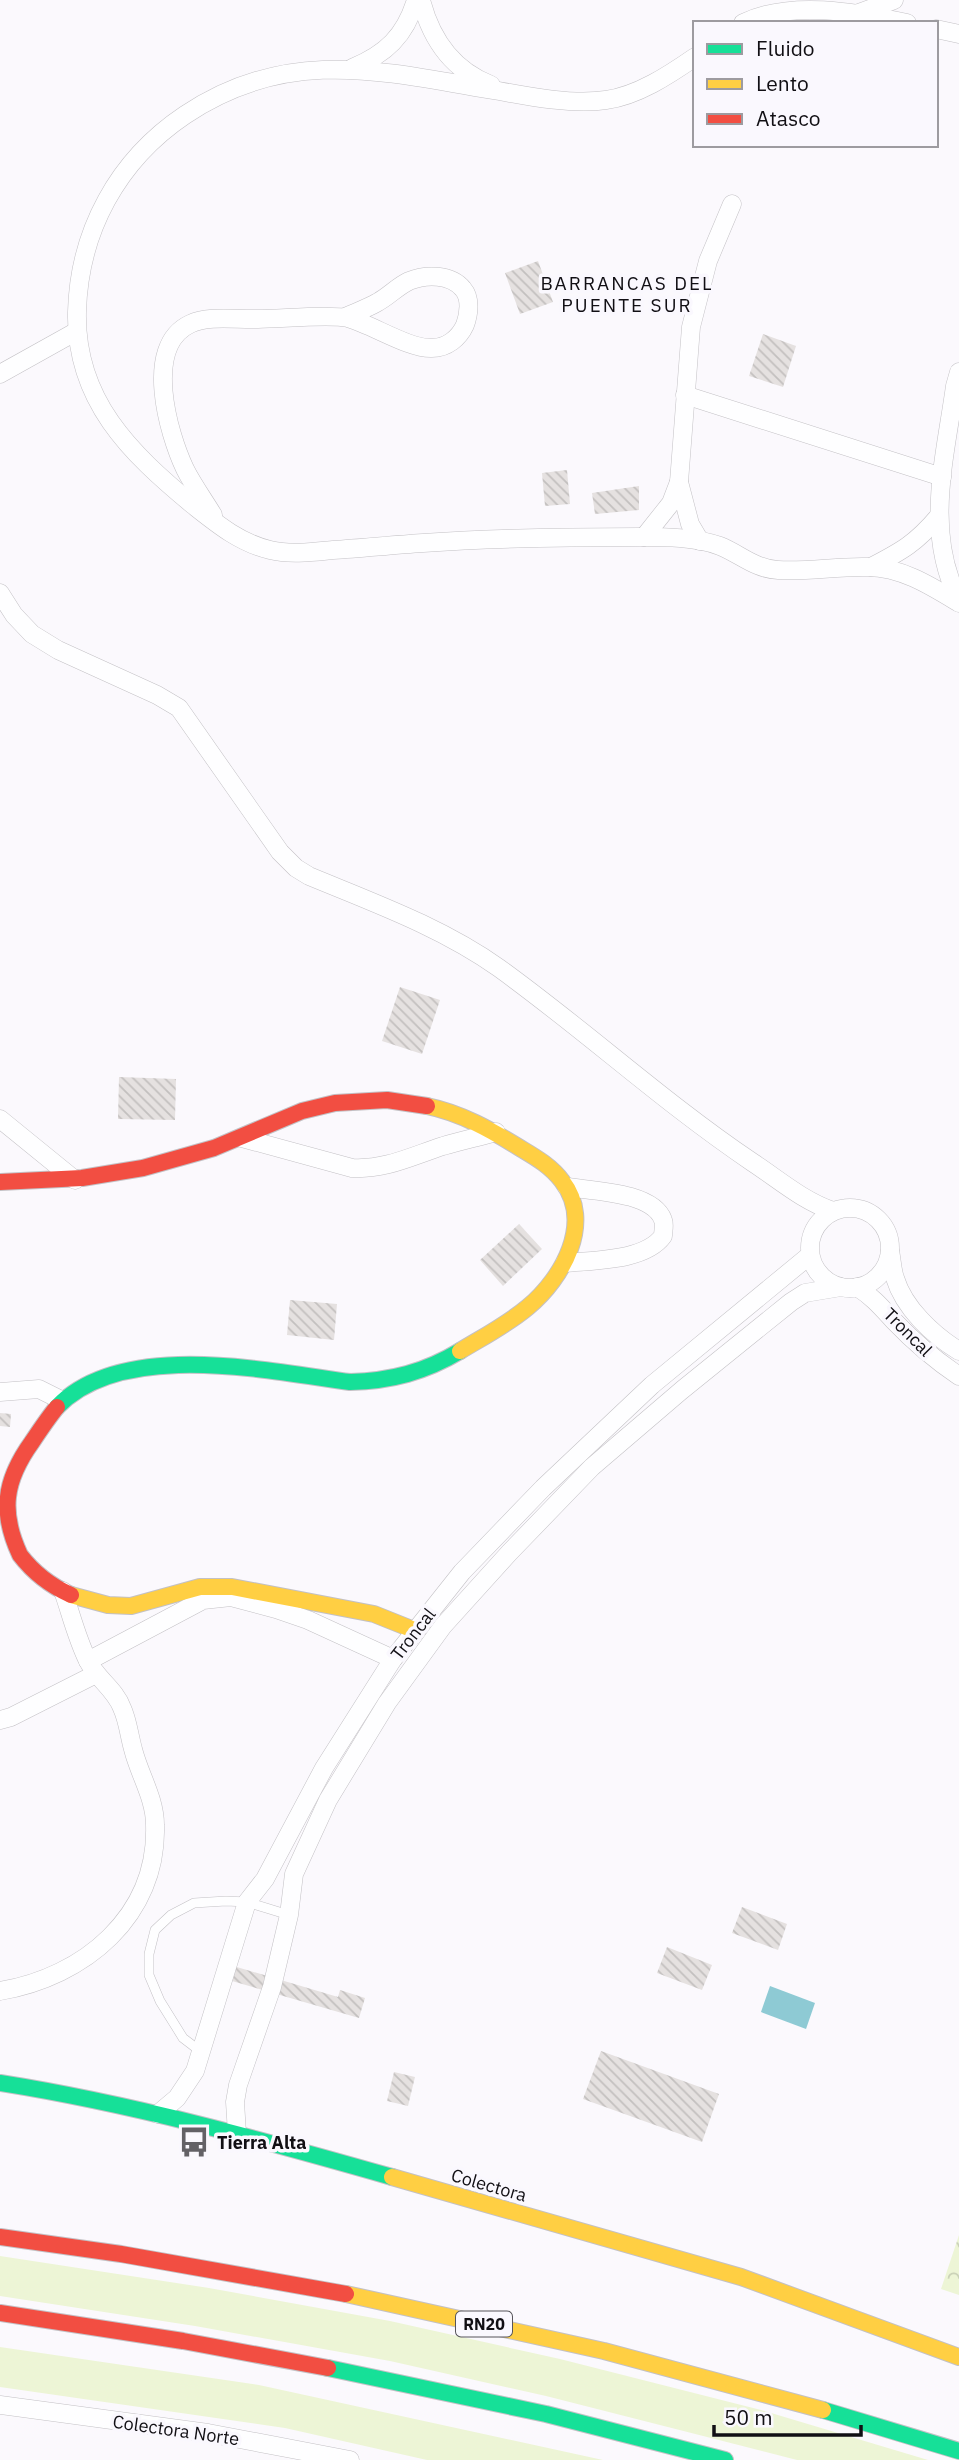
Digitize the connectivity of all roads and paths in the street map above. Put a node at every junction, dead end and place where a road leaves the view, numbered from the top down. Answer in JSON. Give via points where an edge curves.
{"nodes":[{"id":1,"x":416,"y":0,"type":"edge"},
{"id":2,"x":421,"y":0,"type":"edge"},
{"id":3,"x":894,"y":0,"type":"edge"},
{"id":4,"x":859,"y":13,"type":"junction"},
{"id":5,"x":746,"y":21,"type":"edge"},
{"id":6,"x":897,"y":21,"type":"edge"},
{"id":7,"x":938,"y":29,"type":"edge"},
{"id":8,"x":959,"y":34,"type":"edge"},
{"id":9,"x":693,"y":58,"type":"edge"},
{"id":10,"x":350,"y":68,"type":"junction"},
{"id":11,"x":524,"y":96,"type":"junction"},
{"id":12,"x":732,"y":204,"type":"dead end"},
{"id":13,"x":345,"y":317,"type":"junction"},
{"id":14,"x":77,"y":331,"type":"junction"},
{"id":15,"x":959,"y":372,"type":"edge"},
{"id":16,"x":0,"y":374,"type":"edge"},
{"id":17,"x":685,"y":396,"type":"junction"},
{"id":18,"x":952,"y":458,"type":"edge"},
{"id":19,"x":942,"y":477,"type":"junction"},
{"id":20,"x":679,"y":482,"type":"junction"},
{"id":21,"x":938,"y":517,"type":"junction"},
{"id":22,"x":220,"y":527,"type":"junction"},
{"id":23,"x":645,"y":537,"type":"junction"},
{"id":24,"x":700,"y":541,"type":"junction"},
{"id":25,"x":872,"y":567,"type":"junction"},
{"id":26,"x":0,"y":593,"type":"edge"},
{"id":27,"x":959,"y":601,"type":"edge"},
{"id":28,"x":0,"y":1119,"type":"edge"},
{"id":29,"x":496,"y":1132,"type":"junction"},
{"id":30,"x":242,"y":1138,"type":"junction"},
{"id":31,"x":75,"y":1180,"type":"junction"},
{"id":32,"x":0,"y":1182,"type":"edge"},
{"id":33,"x":786,"y":1185,"type":"junction"},
{"id":34,"x":567,"y":1187,"type":"junction"},
{"id":35,"x":833,"y":1211,"type":"junction"},
{"id":36,"x":813,"y":1231,"type":"junction"},
{"id":37,"x":890,"y":1249,"type":"junction"},
{"id":38,"x":810,"y":1255,"type":"junction"},
{"id":39,"x":565,"y":1263,"type":"junction"},
{"id":40,"x":849,"y":1287,"type":"junction"},
{"id":41,"x":959,"y":1351,"type":"edge"},
{"id":42,"x":959,"y":1376,"type":"edge"},
{"id":43,"x":0,"y":1392,"type":"edge"},
{"id":44,"x":61,"y":1400,"type":"junction"},
{"id":45,"x":63,"y":1591,"type":"junction"},
{"id":46,"x":414,"y":1630,"type":"junction"},
{"id":47,"x":393,"y":1659,"type":"junction"},
{"id":48,"x":92,"y":1668,"type":"junction"},
{"id":49,"x":0,"y":1720,"type":"edge"},
{"id":50,"x":247,"y":1902,"type":"junction"},
{"id":51,"x":289,"y":1915,"type":"junction"},
{"id":52,"x":0,"y":1991,"type":"edge"},
{"id":53,"x":200,"y":2051,"type":"junction"},
{"id":54,"x":0,"y":2083,"type":"edge"},
{"id":55,"x":158,"y":2114,"type":"junction"},
{"id":56,"x":237,"y":2133,"type":"junction"},
{"id":57,"x":0,"y":2237,"type":"edge"},
{"id":58,"x":0,"y":2314,"type":"edge"},
{"id":59,"x":959,"y":2357,"type":"edge"},
{"id":60,"x":0,"y":2405,"type":"edge"},
{"id":61,"x":959,"y":2451,"type":"edge"},
{"id":62,"x":350,"y":2460,"type":"edge"},
{"id":63,"x":725,"y":2460,"type":"edge"}],
"edges":[{"from":1,"to":10,"type":"street","via":[[406,27],[388,48]]},
{"from":2,"to":11,"type":"street","via":[[427,24],[447,56],[487,83]]},
{"from":3,"to":4,"type":"street"},
{"from":4,"to":5,"type":"street","via":[[790,4],[769,8]]},
{"from":4,"to":6,"type":"street"},
{"from":7,"to":8,"type":"street"},
{"from":9,"to":11,"type":"street","via":[[611,100]]},
{"from":10,"to":11,"type":"street"},
{"from":10,"to":14,"type":"street","via":[[288,72],[222,92],[182,117],[143,150],[111,188],[95,222],[77,298]]},
{"from":12,"to":17,"type":"street","via":[[696,305]]},
{"from":13,"to":13,"type":"street","via":[[432,348],[457,337],[465,325],[468,297],[450,280],[422,278]]},
{"from":13,"to":22,"type":"street","via":[[201,320],[176,333],[162,373],[169,419],[186,469]]},
{"from":14,"to":16,"type":"street"},
{"from":14,"to":22,"type":"street","via":[[82,364],[115,428],[151,470]]},
{"from":15,"to":18,"type":"street"},
{"from":17,"to":19,"type":"street"},
{"from":17,"to":20,"type":"street"},
{"from":18,"to":19,"type":"street"},
{"from":19,"to":21,"type":"street"},
{"from":20,"to":23,"type":"street","via":[[671,503]]},
{"from":20,"to":24,"type":"street","via":[[690,524]]},
{"from":21,"to":25,"type":"street","via":[[903,551]]},
{"from":21,"to":27,"type":"street","via":[[942,553]]},
{"from":22,"to":23,"type":"street","via":[[242,541],[291,552]]},
{"from":23,"to":24,"type":"street"},
{"from":24,"to":25,"type":"street","via":[[763,568]]},
{"from":25,"to":27,"type":"street","via":[[897,571]]},
{"from":26,"to":33,"type":"street","via":[[32,634],[179,708],[296,868],[469,948],[703,1129]]},
{"from":28,"to":31,"type":"street"},
{"from":29,"to":30,"type":"street","via":[[368,1169]]},
{"from":29,"to":30,"type":"main road","via":[[438,1108],[385,1100],[343,1101],[302,1111]]},
{"from":29,"to":34,"type":"main road","via":[[548,1167]]},
{"from":30,"to":31,"type":"main road","via":[[161,1164]]},
{"from":31,"to":32,"type":"main road"},
{"from":33,"to":35,"type":"street","via":[[810,1203]]},
{"from":33,"to":36,"type":"street"},
{"from":34,"to":39,"type":"main road","via":[[576,1216],[575,1237]]},
{"from":34,"to":39,"type":"street","via":[[638,1199],[656,1208],[664,1222],[663,1237],[649,1250]]},
{"from":35,"to":36,"type":"street"},
{"from":35,"to":37,"type":"street","name":"Troncal","via":[[859,1209],[872,1214],[888,1236]]},
{"from":36,"to":38,"type":"street"},
{"from":37,"to":40,"type":"street","name":"Troncal","via":[[880,1274]]},
{"from":37,"to":41,"type":"street","name":"Troncal","via":[[895,1278],[910,1308]]},
{"from":38,"to":40,"type":"street","name":"Troncal","via":[[830,1283]]},
{"from":38,"to":46,"type":"street","name":"Troncal","via":[[600,1433],[462,1572]]},
{"from":39,"to":44,"type":"main road","via":[[529,1307],[457,1353],[397,1380],[350,1382],[214,1364],[159,1366],[102,1379]]},
{"from":40,"to":42,"type":"street","name":"Troncal","via":[[875,1298],[937,1361]]},
{"from":40,"to":51,"type":"street","name":"Troncal","via":[[805,1293],[682,1390],[592,1467],[443,1626],[387,1703],[328,1800],[294,1874]]},
{"from":43,"to":44,"type":"street","via":[[39,1389]]},
{"from":44,"to":45,"type":"main road","via":[[16,1464],[0,1508],[12,1544]]},
{"from":45,"to":46,"type":"main road","via":[[128,1607],[194,1588],[232,1587],[374,1614]]},
{"from":45,"to":48,"type":"street"},
{"from":46,"to":47,"type":"street","name":"Troncal"},
{"from":47,"to":48,"type":"street","via":[[308,1620],[231,1597],[203,1600]]},
{"from":47,"to":50,"type":"street","name":"Troncal","via":[[324,1768],[265,1879]]},
{"from":48,"to":49,"type":"street"},
{"from":48,"to":52,"type":"street","via":[[123,1709],[152,1803],[153,1855],[146,1883],[130,1916],[97,1949],[42,1980]]},
{"from":50,"to":51,"type":"lane"},
{"from":50,"to":53,"type":"street","name":"Troncal"},
{"from":50,"to":53,"type":"lane","via":[[194,1903],[170,1914],[155,1930],[149,1975],[183,2038]]},
{"from":51,"to":56,"type":"street","name":"Troncal","via":[[272,1987],[238,2085]]},
{"from":53,"to":55,"type":"street","name":"Troncal","via":[[186,2086]]},
{"from":54,"to":55,"type":"main road","name":"Colectora"},
{"from":55,"to":56,"type":"main road","name":"Colectora"},
{"from":56,"to":59,"type":"main road","name":"Colectora","via":[[741,2277]]},
{"from":57,"to":61,"type":"main road","number":"RN20","via":[[261,2279],[469,2321],[646,2362]]},
{"from":58,"to":63,"type":"main road","via":[[160,2337],[396,2380]]},
{"from":60,"to":62,"type":"street","name":"Colectora Norte","via":[[208,2433]]}]}
